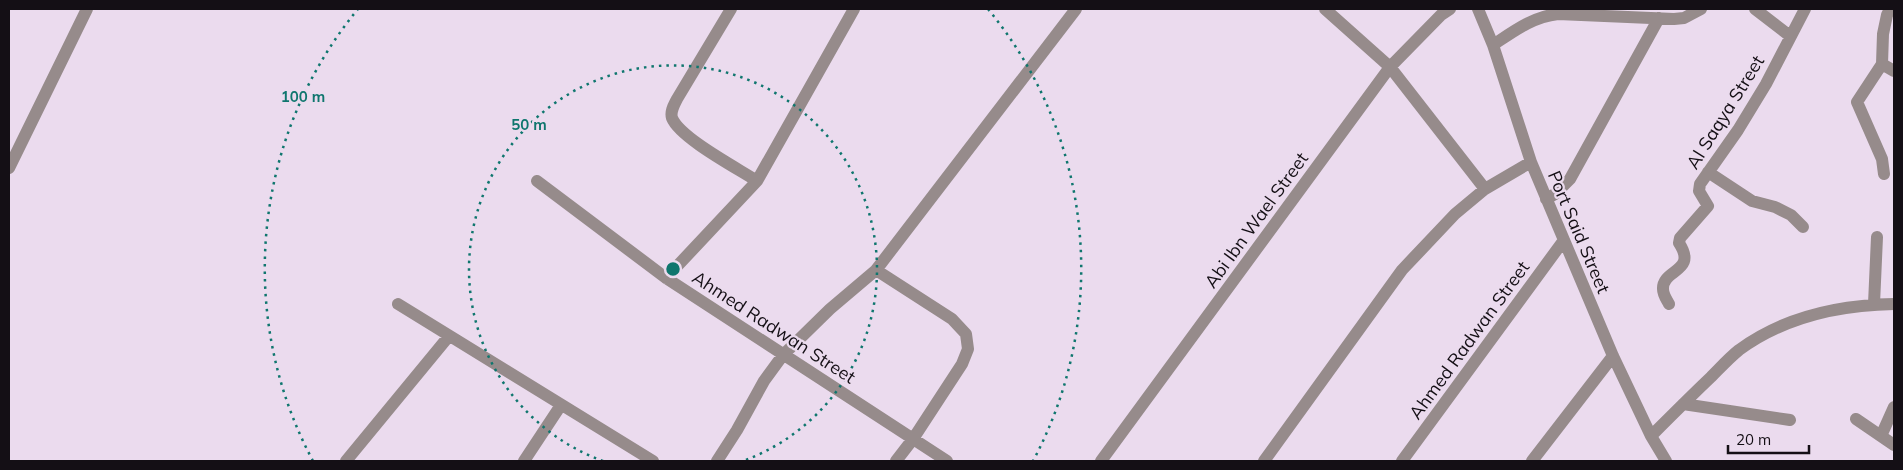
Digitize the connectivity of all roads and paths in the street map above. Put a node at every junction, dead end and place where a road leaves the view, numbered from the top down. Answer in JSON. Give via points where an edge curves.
{"nodes":[{"id":1,"x":87,"y":9,"type":"edge"},
{"id":2,"x":731,"y":9,"type":"edge"},
{"id":3,"x":854,"y":9,"type":"edge"},
{"id":4,"x":1076,"y":9,"type":"edge"},
{"id":5,"x":1325,"y":9,"type":"edge"},
{"id":6,"x":1450,"y":9,"type":"edge"},
{"id":7,"x":1478,"y":9,"type":"edge"},
{"id":8,"x":1701,"y":9,"type":"edge"},
{"id":9,"x":1755,"y":9,"type":"edge"},
{"id":10,"x":1805,"y":9,"type":"edge"},
{"id":11,"x":1890,"y":9,"type":"edge"},
{"id":12,"x":1659,"y":18,"type":"junction"},
{"id":13,"x":1790,"y":36,"type":"junction"},
{"id":14,"x":1493,"y":45,"type":"junction"},
{"id":15,"x":1882,"y":64,"type":"junction"},
{"id":16,"x":1390,"y":67,"type":"junction"},
{"id":17,"x":1894,"y":71,"type":"edge"},
{"id":18,"x":1531,"y":162,"type":"junction"},
{"id":19,"x":9,"y":168,"type":"edge"},
{"id":20,"x":1708,"y":172,"type":"junction"},
{"id":21,"x":1884,"y":174,"type":"dead end"},
{"id":22,"x":537,"y":181,"type":"dead end"},
{"id":23,"x":757,"y":181,"type":"junction"},
{"id":24,"x":1485,"y":189,"type":"junction"},
{"id":25,"x":1546,"y":199,"type":"junction"},
{"id":26,"x":1803,"y":227,"type":"dead end"},
{"id":27,"x":1877,"y":238,"type":"dead end"},
{"id":28,"x":1564,"y":240,"type":"junction"},
{"id":29,"x":876,"y":270,"type":"junction"},
{"id":30,"x":666,"y":278,"type":"junction"},
{"id":31,"x":398,"y":304,"type":"dead end"},
{"id":32,"x":1669,"y":304,"type":"dead end"},
{"id":33,"x":1874,"y":304,"type":"junction"},
{"id":34,"x":1894,"y":304,"type":"edge"},
{"id":35,"x":449,"y":336,"type":"junction"},
{"id":36,"x":783,"y":355,"type":"junction"},
{"id":37,"x":1613,"y":356,"type":"junction"},
{"id":38,"x":1683,"y":404,"type":"junction"},
{"id":39,"x":561,"y":405,"type":"junction"},
{"id":40,"x":1894,"y":407,"type":"edge"},
{"id":41,"x":1856,"y":419,"type":"dead end"},
{"id":42,"x":1790,"y":420,"type":"dead end"},
{"id":43,"x":1651,"y":436,"type":"junction"},
{"id":44,"x":1882,"y":436,"type":"junction"},
{"id":45,"x":913,"y":439,"type":"junction"},
{"id":46,"x":1894,"y":445,"type":"edge"},
{"id":47,"x":346,"y":461,"type":"edge"},
{"id":48,"x":524,"y":461,"type":"edge"},
{"id":49,"x":653,"y":461,"type":"edge"},
{"id":50,"x":717,"y":461,"type":"edge"},
{"id":51,"x":896,"y":461,"type":"edge"},
{"id":52,"x":947,"y":461,"type":"edge"},
{"id":53,"x":1101,"y":461,"type":"edge"},
{"id":54,"x":1264,"y":461,"type":"edge"},
{"id":55,"x":1402,"y":461,"type":"edge"},
{"id":56,"x":1532,"y":461,"type":"edge"},
{"id":57,"x":1666,"y":461,"type":"edge"}],
"edges":[{"from":1,"to":19,"type":"street"},
{"from":2,"to":23,"type":"street","via":[[676,99],[672,117],[687,136]]},
{"from":3,"to":23,"type":"street"},
{"from":4,"to":29,"type":"street"},
{"from":5,"to":16,"type":"street"},
{"from":6,"to":16,"type":"street","name":"Abi Ibn Wael Street"},
{"from":7,"to":14,"type":"street","name":"Port Said Street"},
{"from":8,"to":12,"type":"street","via":[[1684,18]]},
{"from":9,"to":13,"type":"street"},
{"from":10,"to":13,"type":"street","name":"Al Saqya Street"},
{"from":11,"to":15,"type":"street","via":[[1883,34]]},
{"from":12,"to":14,"type":"street","via":[[1558,14],[1526,24]]},
{"from":12,"to":25,"type":"street","via":[[1570,179]]},
{"from":13,"to":20,"type":"street","name":"Al Saqya Street","via":[[1766,84]]},
{"from":14,"to":18,"type":"street","name":"Port Said Street"},
{"from":15,"to":17,"type":"street"},
{"from":15,"to":21,"type":"street","via":[[1857,102],[1882,159]]},
{"from":16,"to":24,"type":"street"},
{"from":16,"to":53,"type":"street","name":"Abi Ibn Wael Street"},
{"from":18,"to":24,"type":"street"},
{"from":18,"to":25,"type":"street","name":"Port Said Street"},
{"from":20,"to":26,"type":"street","via":[[1752,201],[1775,207]]},
{"from":20,"to":32,"type":"street","name":"Al Saqya Street","via":[[1699,191],[1708,206],[1680,238],[1684,262],[1663,286]]},
{"from":22,"to":30,"type":"street","name":"Ahmed Radwan Street"},
{"from":23,"to":30,"type":"street"},
{"from":24,"to":54,"type":"street","via":[[1455,214],[1402,270]]},
{"from":25,"to":28,"type":"street","name":"Port Said Street"},
{"from":27,"to":33,"type":"street"},
{"from":28,"to":37,"type":"street","name":"Port Said Street"},
{"from":28,"to":55,"type":"street","name":"Ahmed Radwan Street"},
{"from":29,"to":36,"type":"street"},
{"from":29,"to":45,"type":"street","via":[[952,319],[966,334],[968,349],[962,364]]},
{"from":30,"to":36,"type":"street","name":"Ahmed Radwan Street"},
{"from":31,"to":35,"type":"street"},
{"from":33,"to":34,"type":"street"},
{"from":33,"to":38,"type":"street","via":[[1812,315],[1761,336],[1738,351]]},
{"from":35,"to":39,"type":"street"},
{"from":35,"to":47,"type":"street"},
{"from":36,"to":45,"type":"street","name":"Ahmed Radwan Street"},
{"from":36,"to":50,"type":"street"},
{"from":37,"to":43,"type":"street","name":"Port Said Street"},
{"from":37,"to":56,"type":"street"},
{"from":38,"to":42,"type":"street"},
{"from":38,"to":43,"type":"street"},
{"from":39,"to":48,"type":"street"},
{"from":39,"to":49,"type":"street"},
{"from":40,"to":44,"type":"street"},
{"from":41,"to":44,"type":"street"},
{"from":43,"to":57,"type":"street","name":"Port Said Street"},
{"from":44,"to":46,"type":"street"},
{"from":45,"to":51,"type":"street"},
{"from":45,"to":52,"type":"street","name":"Ahmed Radwan Street"}]}
